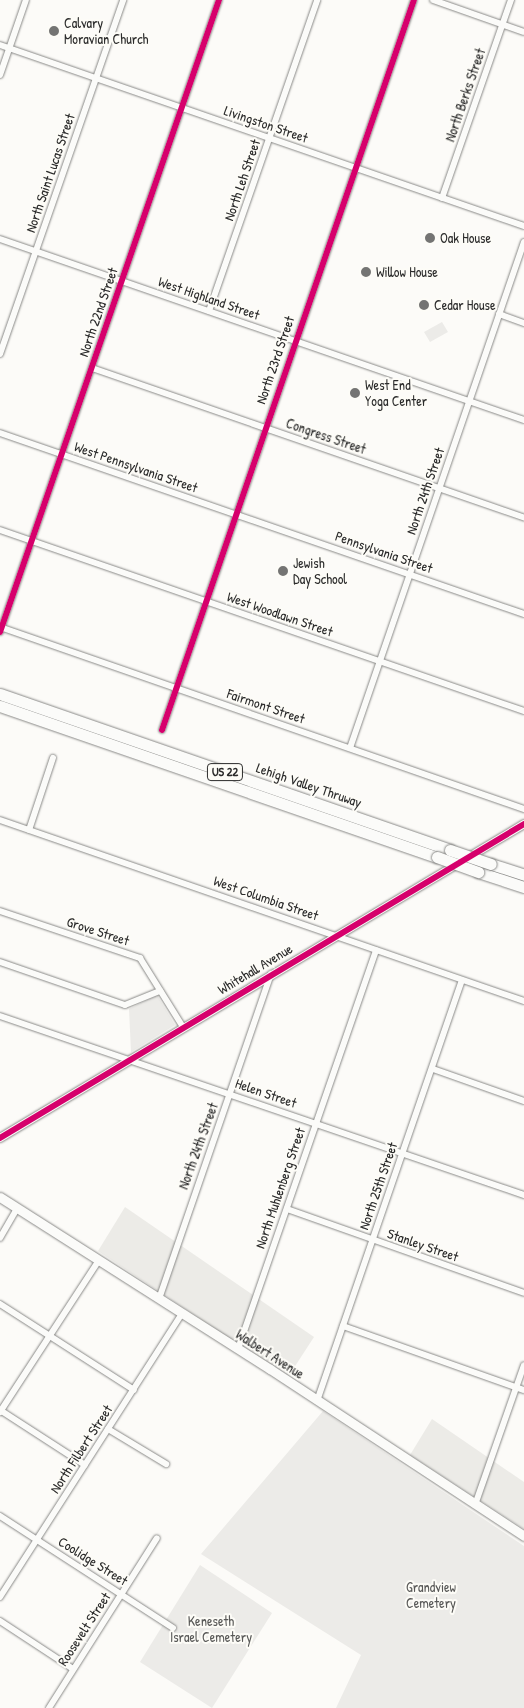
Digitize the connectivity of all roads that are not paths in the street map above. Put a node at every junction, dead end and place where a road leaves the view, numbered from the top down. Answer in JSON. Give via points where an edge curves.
{"nodes":[{"id":1,"x":26,"y":0,"type":"edge"},
{"id":2,"x":123,"y":0,"type":"edge"},
{"id":3,"x":219,"y":0,"type":"edge"},
{"id":4,"x":317,"y":0,"type":"edge"},
{"id":5,"x":414,"y":0,"type":"edge"},
{"id":6,"x":433,"y":0,"type":"edge"},
{"id":7,"x":511,"y":0,"type":"edge"},
{"id":8,"x":502,"y":24,"type":"junction"},
{"id":9,"x":524,"y":32,"type":"edge"},
{"id":10,"x":0,"y":45,"type":"edge"},
{"id":11,"x":10,"y":49,"type":"junction"},
{"id":12,"x":0,"y":76,"type":"edge"},
{"id":13,"x":96,"y":79,"type":"junction"},
{"id":14,"x":182,"y":109,"type":"junction"},
{"id":15,"x":270,"y":138,"type":"junction"},
{"id":16,"x":355,"y":167,"type":"junction"},
{"id":17,"x":442,"y":198,"type":"junction"},
{"id":18,"x":524,"y":226,"type":"edge"},
{"id":19,"x":0,"y":239,"type":"edge"},
{"id":20,"x":524,"y":242,"type":"edge"},
{"id":21,"x":36,"y":252,"type":"junction"},
{"id":22,"x":122,"y":281,"type":"junction"},
{"id":23,"x":209,"y":311,"type":"junction"},
{"id":24,"x":500,"y":314,"type":"junction"},
{"id":25,"x":524,"y":323,"type":"edge"},
{"id":26,"x":296,"y":341,"type":"junction"},
{"id":27,"x":0,"y":354,"type":"edge"},
{"id":28,"x":92,"y":368,"type":"junction"},
{"id":29,"x":470,"y":401,"type":"junction"},
{"id":30,"x":524,"y":420,"type":"edge"},
{"id":31,"x":265,"y":428,"type":"junction"},
{"id":32,"x":0,"y":433,"type":"edge"},
{"id":33,"x":62,"y":454,"type":"junction"},
{"id":34,"x":438,"y":488,"type":"junction"},
{"id":35,"x":236,"y":514,"type":"junction"},
{"id":36,"x":524,"y":518,"type":"edge"},
{"id":37,"x":0,"y":530,"type":"edge"},
{"id":38,"x":32,"y":542,"type":"junction"},
{"id":39,"x":409,"y":574,"type":"junction"},
{"id":40,"x":205,"y":601,"type":"junction"},
{"id":41,"x":524,"y":614,"type":"edge"},
{"id":42,"x":0,"y":629,"type":"edge"},
{"id":43,"x":379,"y":661,"type":"junction"},
{"id":44,"x":176,"y":688,"type":"junction"},
{"id":45,"x":0,"y":694,"type":"edge"},
{"id":46,"x":0,"y":706,"type":"edge"},
{"id":47,"x":524,"y":711,"type":"edge"},
{"id":48,"x":162,"y":730,"type":"dead end"},
{"id":49,"x":350,"y":748,"type":"junction"},
{"id":50,"x":53,"y":758,"type":"dead end"},
{"id":51,"x":524,"y":809,"type":"edge"},
{"id":52,"x":0,"y":820,"type":"edge"},
{"id":53,"x":524,"y":824,"type":"edge"},
{"id":54,"x":29,"y":830,"type":"junction"},
{"id":55,"x":524,"y":875,"type":"edge"},
{"id":56,"x":524,"y":887,"type":"edge"},
{"id":57,"x":0,"y":912,"type":"edge"},
{"id":58,"x":336,"y":936,"type":"junction"},
{"id":59,"x":376,"y":950,"type":"junction"},
{"id":60,"x":0,"y":962,"type":"edge"},
{"id":61,"x":271,"y":974,"type":"junction"},
{"id":62,"x":462,"y":980,"type":"junction"},
{"id":63,"x":160,"y":991,"type":"junction"},
{"id":64,"x":524,"y":1001,"type":"edge"},
{"id":65,"x":0,"y":1016,"type":"edge"},
{"id":66,"x":183,"y":1027,"type":"junction"},
{"id":67,"x":129,"y":1059,"type":"junction"},
{"id":68,"x":433,"y":1069,"type":"junction"},
{"id":69,"x":231,"y":1094,"type":"junction"},
{"id":70,"x":524,"y":1101,"type":"edge"},
{"id":71,"x":316,"y":1124,"type":"junction"},
{"id":72,"x":0,"y":1138,"type":"edge"},
{"id":73,"x":402,"y":1153,"type":"junction"},
{"id":74,"x":524,"y":1195,"type":"edge"},
{"id":75,"x":0,"y":1198,"type":"edge"},
{"id":76,"x":17,"y":1209,"type":"junction"},
{"id":77,"x":287,"y":1209,"type":"junction"},
{"id":78,"x":0,"y":1238,"type":"edge"},
{"id":79,"x":372,"y":1240,"type":"junction"},
{"id":80,"x":99,"y":1260,"type":"junction"},
{"id":81,"x":524,"y":1292,"type":"edge"},
{"id":82,"x":159,"y":1299,"type":"junction"},
{"id":83,"x":0,"y":1304,"type":"edge"},
{"id":84,"x":182,"y":1314,"type":"junction"},
{"id":85,"x":343,"y":1326,"type":"junction"},
{"id":86,"x":48,"y":1336,"type":"junction"},
{"id":87,"x":238,"y":1349,"type":"junction"},
{"id":88,"x":524,"y":1364,"type":"edge"},
{"id":89,"x":516,"y":1387,"type":"junction"},
{"id":90,"x":134,"y":1390,"type":"junction"},
{"id":91,"x":524,"y":1390,"type":"edge"},
{"id":92,"x":317,"y":1400,"type":"junction"},
{"id":93,"x":0,"y":1411,"type":"edge"},
{"id":94,"x":108,"y":1429,"type":"junction"},
{"id":95,"x":166,"y":1464,"type":"dead end"},
{"id":96,"x":84,"y":1465,"type":"junction"},
{"id":97,"x":476,"y":1505,"type":"junction"},
{"id":98,"x":0,"y":1516,"type":"edge"},
{"id":99,"x":524,"y":1536,"type":"edge"},
{"id":100,"x":157,"y":1538,"type":"dead end"},
{"id":101,"x":37,"y":1540,"type":"junction"},
{"id":102,"x":122,"y":1594,"type":"junction"},
{"id":103,"x":0,"y":1597,"type":"edge"},
{"id":104,"x":0,"y":1622,"type":"edge"},
{"id":105,"x":172,"y":1628,"type":"dead end"},
{"id":106,"x":73,"y":1669,"type":"junction"},
{"id":107,"x":49,"y":1708,"type":"edge"}],
"edges":[{"from":1,"to":11,"type":"street"},
{"from":2,"to":13,"type":"street","name":"North Saint Lucas Street"},
{"from":3,"to":14,"type":"street","name":"North 22nd Street"},
{"from":4,"to":15,"type":"street","name":"North Leh Street"},
{"from":5,"to":16,"type":"street","name":"North 23rd Street"},
{"from":6,"to":8,"type":"street"},
{"from":7,"to":8,"type":"street","name":"North Berks Street"},
{"from":8,"to":9,"type":"street"},
{"from":8,"to":17,"type":"street","name":"North Berks Street"},
{"from":10,"to":11,"type":"street","name":"Livingston Street"},
{"from":11,"to":12,"type":"street"},
{"from":11,"to":13,"type":"street","name":"Livingston Street"},
{"from":13,"to":14,"type":"street","name":"Livingston Street"},
{"from":13,"to":21,"type":"street","name":"North Saint Lucas Street"},
{"from":14,"to":15,"type":"street","name":"Livingston Street"},
{"from":14,"to":22,"type":"street","name":"North 22nd Street"},
{"from":15,"to":16,"type":"street","name":"Livingston Street"},
{"from":15,"to":23,"type":"street","name":"North Leh Street"},
{"from":16,"to":17,"type":"street","name":"Livingston Street"},
{"from":16,"to":26,"type":"street","name":"North 23rd Street"},
{"from":17,"to":18,"type":"street","name":"Livingston Street"},
{"from":19,"to":21,"type":"street","name":"West Highland Street"},
{"from":20,"to":24,"type":"street","name":"North 24th Street"},
{"from":21,"to":22,"type":"street","name":"West Highland Street"},
{"from":21,"to":27,"type":"street","name":"North Saint Lucas Street"},
{"from":22,"to":23,"type":"street","name":"West Highland Street"},
{"from":22,"to":28,"type":"street","name":"North 22nd Street"},
{"from":23,"to":26,"type":"street","name":"West Highland Street"},
{"from":24,"to":25,"type":"street"},
{"from":24,"to":29,"type":"street","name":"North 24th Street"},
{"from":26,"to":29,"type":"street","name":"West Highland Street"},
{"from":26,"to":31,"type":"street","name":"North 23rd Street"},
{"from":28,"to":31,"type":"street","name":"Congress Street"},
{"from":28,"to":33,"type":"street","name":"North 22nd Street"},
{"from":29,"to":30,"type":"street","name":"West Highland Street"},
{"from":29,"to":34,"type":"street","name":"North 24th Street"},
{"from":31,"to":34,"type":"street","name":"Congress Street"},
{"from":31,"to":35,"type":"street","name":"North 23rd Street"},
{"from":32,"to":33,"type":"street","name":"West Pennsylvania Street"},
{"from":33,"to":35,"type":"street","name":"West Pennsylvania Street"},
{"from":33,"to":38,"type":"street","name":"North 22nd Street"},
{"from":34,"to":36,"type":"street","name":"Congress Street"},
{"from":34,"to":39,"type":"street","name":"North 24th Street"},
{"from":35,"to":39,"type":"street","name":"Pennsylvania Street"},
{"from":35,"to":40,"type":"street","name":"North 23rd Street"},
{"from":37,"to":38,"type":"street","name":"West Woodlawn Street"},
{"from":38,"to":40,"type":"street","name":"West Woodlawn Street"},
{"from":38,"to":42,"type":"street","name":"North 22nd Street"},
{"from":39,"to":41,"type":"street","name":"Pennsylvania Street"},
{"from":39,"to":43,"type":"street","name":"North 24th Street"},
{"from":40,"to":43,"type":"street","name":"West Woodlawn Street"},
{"from":40,"to":44,"type":"street","name":"North 23rd Street"},
{"from":42,"to":44,"type":"street","name":"Fairmont Street"},
{"from":43,"to":47,"type":"street","name":"West Woodlawn Street"},
{"from":43,"to":49,"type":"street","name":"North 24th Street"},
{"from":44,"to":48,"type":"street","name":"North 23rd Street"},
{"from":44,"to":49,"type":"street","name":"Fairmont Street"},
{"from":45,"to":55,"type":"highway","name":"Lehigh Valley Thruway","number":"US 22","bridge":true},
{"from":46,"to":56,"type":"highway","name":"Lehigh Valley Thruway","number":"US 22","bridge":true},
{"from":49,"to":51,"type":"street","name":"Fairmont Street"},
{"from":50,"to":54,"type":"street"},
{"from":52,"to":54,"type":"street","name":"West Columbia Street"},
{"from":53,"to":58,"type":"street","name":"Whitehall Avenue"},
{"from":54,"to":58,"type":"street","name":"West Columbia Street"},
{"from":57,"to":63,"type":"street","name":"Grove Street","via":[[140,958]]},
{"from":58,"to":59,"type":"street","name":"West Columbia Street"},
{"from":58,"to":61,"type":"street","name":"Whitehall Avenue"},
{"from":59,"to":62,"type":"street","name":"West Columbia Street"},
{"from":59,"to":71,"type":"street","name":"North Muhlenberg Street"},
{"from":60,"to":63,"type":"street","via":[[125,1005]]},
{"from":61,"to":66,"type":"street","name":"Whitehall Avenue"},
{"from":61,"to":69,"type":"street","name":"North 24th Street"},
{"from":62,"to":64,"type":"street","name":"West Columbia Street"},
{"from":62,"to":68,"type":"street","name":"North 25th Street"},
{"from":63,"to":66,"type":"street","name":"Grove Street"},
{"from":65,"to":67,"type":"street","name":"Helen Street"},
{"from":66,"to":67,"type":"street","name":"Whitehall Avenue"},
{"from":67,"to":69,"type":"street","name":"Helen Street"},
{"from":67,"to":72,"type":"street","name":"Whitehall Avenue"},
{"from":68,"to":70,"type":"street"},
{"from":68,"to":73,"type":"street","name":"North 25th Street"},
{"from":69,"to":71,"type":"street","name":"Helen Street"},
{"from":69,"to":82,"type":"street","name":"North 24th Street"},
{"from":71,"to":73,"type":"street","name":"Helen Street"},
{"from":71,"to":77,"type":"street","name":"North Muhlenberg Street"},
{"from":73,"to":74,"type":"street","name":"Helen Street"},
{"from":73,"to":79,"type":"street","name":"North 25th Street"},
{"from":75,"to":76,"type":"main road","name":"Walbert Avenue"},
{"from":76,"to":78,"type":"street"},
{"from":76,"to":80,"type":"main road","name":"Walbert Avenue"},
{"from":77,"to":79,"type":"street","name":"Stanley Street"},
{"from":77,"to":87,"type":"street","name":"North Muhlenberg Street"},
{"from":79,"to":81,"type":"street","name":"Stanley Street"},
{"from":79,"to":85,"type":"street","name":"North 25th Street"},
{"from":80,"to":82,"type":"main road","name":"Walbert Avenue"},
{"from":80,"to":86,"type":"street"},
{"from":82,"to":84,"type":"main road","name":"Walbert Avenue"},
{"from":83,"to":86,"type":"street"},
{"from":84,"to":87,"type":"main road","name":"Walbert Avenue"},
{"from":84,"to":90,"type":"street","name":"North Filbert Street"},
{"from":85,"to":89,"type":"street"},
{"from":85,"to":92,"type":"street","name":"North 25th Street"},
{"from":86,"to":90,"type":"street"},
{"from":86,"to":93,"type":"street"},
{"from":87,"to":92,"type":"main road","name":"Walbert Avenue"},
{"from":88,"to":89,"type":"street"},
{"from":89,"to":91,"type":"street"},
{"from":89,"to":97,"type":"street"},
{"from":90,"to":94,"type":"street","name":"North Filbert Street"},
{"from":92,"to":97,"type":"main road","name":"Walbert Avenue"},
{"from":93,"to":96,"type":"street"},
{"from":94,"to":95,"type":"street"},
{"from":94,"to":96,"type":"street","name":"North Filbert Street"},
{"from":96,"to":101,"type":"street","name":"North Filbert Street"},
{"from":97,"to":99,"type":"main road","name":"Walbert Avenue"},
{"from":98,"to":101,"type":"street","name":"Coolidge Street"},
{"from":100,"to":102,"type":"street","name":"Roosevelt Street"},
{"from":101,"to":102,"type":"street","name":"Coolidge Street"},
{"from":101,"to":103,"type":"street","name":"North Filbert Street"},
{"from":102,"to":105,"type":"street","name":"Coolidge Street"},
{"from":102,"to":106,"type":"street","name":"Roosevelt Street"},
{"from":104,"to":106,"type":"street"},
{"from":106,"to":107,"type":"street","name":"Roosevelt Street"}]}
